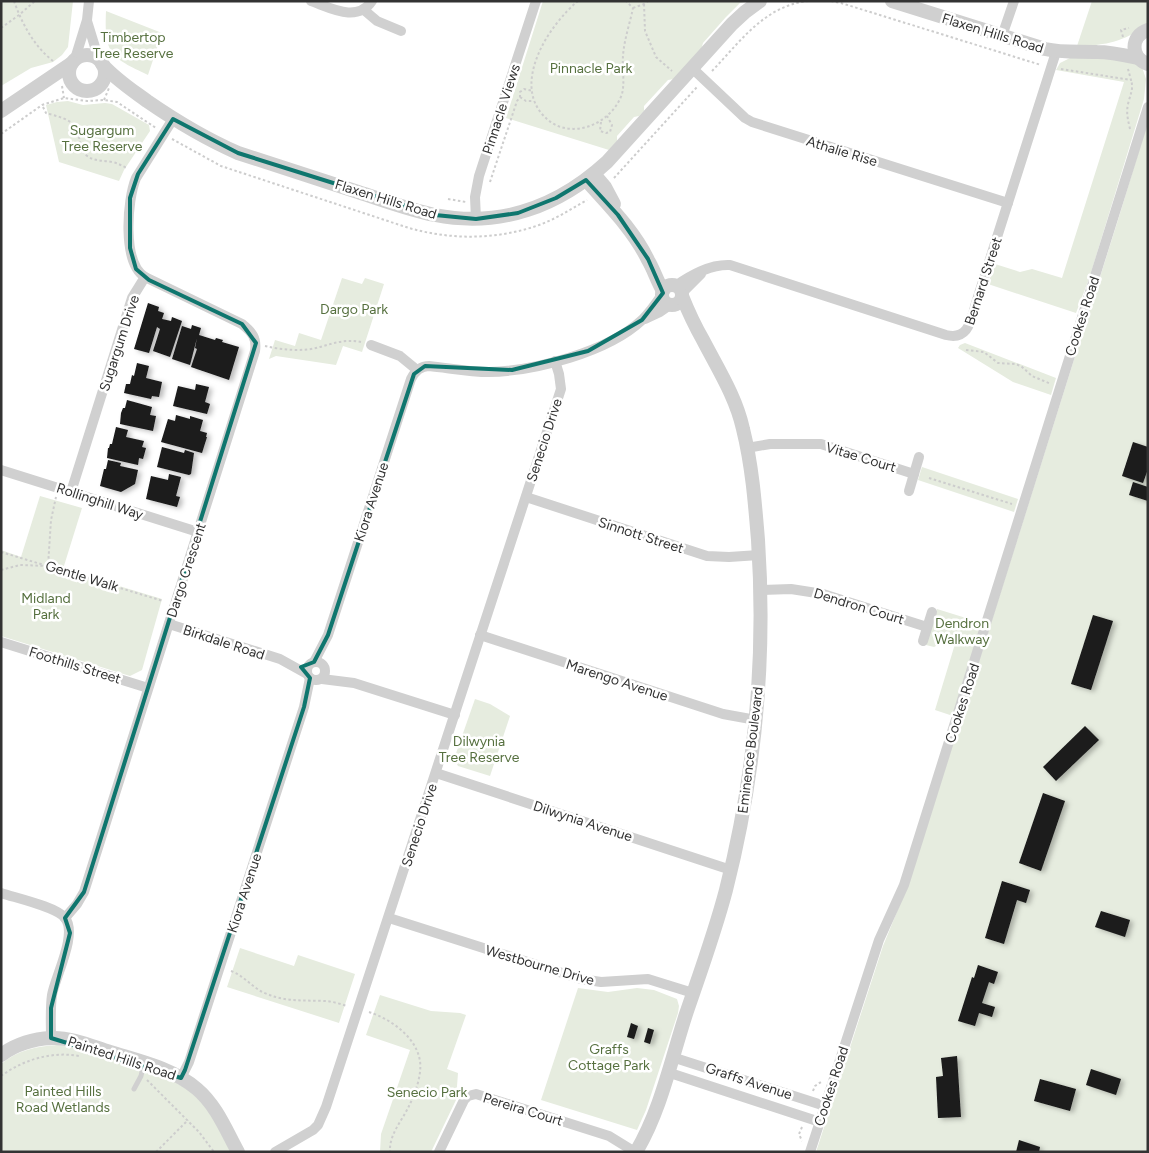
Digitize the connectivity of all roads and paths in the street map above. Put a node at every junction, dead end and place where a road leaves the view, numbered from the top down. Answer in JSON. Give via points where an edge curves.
{"nodes":[{"id":1,"x":14,"y":1,"type":"edge"},
{"id":2,"x":35,"y":1,"type":"edge"},
{"id":3,"x":89,"y":1,"type":"edge"},
{"id":4,"x":311,"y":1,"type":"edge"},
{"id":5,"x":372,"y":1,"type":"edge"},
{"id":6,"x":536,"y":1,"type":"edge"},
{"id":7,"x":578,"y":1,"type":"edge"},
{"id":8,"x":626,"y":1,"type":"edge"},
{"id":9,"x":648,"y":1,"type":"edge"},
{"id":10,"x":760,"y":1,"type":"edge"},
{"id":11,"x":808,"y":1,"type":"edge"},
{"id":12,"x":892,"y":1,"type":"edge"},
{"id":13,"x":1014,"y":1,"type":"edge"},
{"id":14,"x":644,"y":4,"type":"junction"},
{"id":15,"x":633,"y":8,"type":"junction"},
{"id":16,"x":364,"y":10,"type":"junction"},
{"id":17,"x":19,"y":15,"type":"junction"},
{"id":18,"x":87,"y":20,"type":"junction"},
{"id":19,"x":1,"y":28,"type":"edge"},
{"id":20,"x":401,"y":31,"type":"dead end"},
{"id":21,"x":1142,"y":33,"type":"edge"},
{"id":22,"x":1002,"y":36,"type":"junction"},
{"id":23,"x":1056,"y":52,"type":"junction"},
{"id":24,"x":1095,"y":52,"type":"junction"},
{"id":25,"x":1141,"y":60,"type":"edge"},
{"id":26,"x":73,"y":61,"type":"junction"},
{"id":27,"x":100,"y":62,"type":"junction"},
{"id":28,"x":55,"y":63,"type":"dead end"},
{"id":29,"x":692,"y":68,"type":"junction"},
{"id":30,"x":1148,"y":73,"type":"edge"},
{"id":31,"x":704,"y":79,"type":"junction"},
{"id":32,"x":682,"y":80,"type":"junction"},
{"id":33,"x":74,"y":86,"type":"junction"},
{"id":34,"x":98,"y":87,"type":"junction"},
{"id":35,"x":35,"y":88,"type":"junction"},
{"id":36,"x":129,"y":88,"type":"junction"},
{"id":37,"x":520,"y":97,"type":"dead end"},
{"id":38,"x":534,"y":101,"type":"junction"},
{"id":39,"x":42,"y":106,"type":"junction"},
{"id":40,"x":1148,"y":106,"type":"edge"},
{"id":41,"x":1,"y":111,"type":"edge"},
{"id":42,"x":607,"y":116,"type":"junction"},
{"id":43,"x":174,"y":119,"type":"junction"},
{"id":44,"x":601,"y":122,"type":"junction"},
{"id":45,"x":164,"y":133,"type":"junction"},
{"id":46,"x":1,"y":134,"type":"edge"},
{"id":47,"x":127,"y":168,"type":"dead end"},
{"id":48,"x":590,"y":177,"type":"junction"},
{"id":49,"x":601,"y":190,"type":"junction"},
{"id":50,"x":1008,"y":203,"type":"junction"},
{"id":51,"x":476,"y":219,"type":"junction"},
{"id":52,"x":145,"y":277,"type":"junction"},
{"id":53,"x":672,"y":294,"type":"junction"},
{"id":54,"x":256,"y":343,"type":"junction"},
{"id":55,"x":371,"y":345,"type":"joint"},
{"id":56,"x":966,"y":350,"type":"dead end"},
{"id":57,"x":555,"y":361,"type":"junction"},
{"id":58,"x":418,"y":370,"type":"junction"},
{"id":59,"x":1052,"y":384,"type":"dead end"},
{"id":60,"x":747,"y":448,"type":"junction"},
{"id":61,"x":919,"y":457,"type":"dead end"},
{"id":62,"x":1,"y":470,"type":"edge"},
{"id":63,"x":914,"y":474,"type":"junction"},
{"id":64,"x":929,"y":478,"type":"dead end"},
{"id":65,"x":59,"y":488,"type":"junction"},
{"id":66,"x":909,"y":491,"type":"dead end"},
{"id":67,"x":72,"y":492,"type":"junction"},
{"id":68,"x":526,"y":497,"type":"junction"},
{"id":69,"x":1022,"y":507,"type":"junction"},
{"id":70,"x":198,"y":532,"type":"junction"},
{"id":71,"x":1,"y":552,"type":"edge"},
{"id":72,"x":759,"y":555,"type":"junction"},
{"id":73,"x":48,"y":566,"type":"junction"},
{"id":74,"x":1,"y":570,"type":"edge"},
{"id":75,"x":760,"y":590,"type":"junction"},
{"id":76,"x":163,"y":601,"type":"dead end"},
{"id":77,"x":932,"y":612,"type":"dead end"},
{"id":78,"x":169,"y":624,"type":"junction"},
{"id":79,"x":927,"y":627,"type":"junction"},
{"id":80,"x":480,"y":635,"type":"junction"},
{"id":81,"x":948,"y":639,"type":"dead end"},
{"id":82,"x":923,"y":641,"type":"dead end"},
{"id":83,"x":1,"y":642,"type":"edge"},
{"id":84,"x":979,"y":648,"type":"junction"},
{"id":85,"x":280,"y":660,"type":"junction"},
{"id":86,"x":318,"y":664,"type":"junction"},
{"id":87,"x":314,"y":678,"type":"junction"},
{"id":88,"x":354,"y":683,"type":"junction"},
{"id":89,"x":148,"y":688,"type":"junction"},
{"id":90,"x":455,"y":715,"type":"junction"},
{"id":91,"x":756,"y":720,"type":"junction"},
{"id":92,"x":436,"y":773,"type":"junction"},
{"id":93,"x":731,"y":870,"type":"junction"},
{"id":94,"x":1,"y":893,"type":"edge"},
{"id":95,"x":65,"y":918,"type":"junction"},
{"id":96,"x":388,"y":918,"type":"junction"},
{"id":97,"x":231,"y":970,"type":"dead end"},
{"id":98,"x":693,"y":993,"type":"junction"},
{"id":99,"x":358,"y":1009,"type":"junction"},
{"id":100,"x":51,"y":1038,"type":"junction"},
{"id":101,"x":1,"y":1055,"type":"edge"},
{"id":102,"x":81,"y":1056,"type":"dead end"},
{"id":103,"x":672,"y":1057,"type":"junction"},
{"id":104,"x":142,"y":1069,"type":"junction"},
{"id":105,"x":668,"y":1072,"type":"junction"},
{"id":106,"x":1,"y":1076,"type":"edge"},
{"id":107,"x":181,"y":1078,"type":"junction"},
{"id":108,"x":134,"y":1089,"type":"dead end"},
{"id":109,"x":825,"y":1106,"type":"junction"},
{"id":110,"x":188,"y":1120,"type":"junction"},
{"id":111,"x":820,"y":1122,"type":"junction"},
{"id":112,"x":156,"y":1152,"type":"edge"},
{"id":113,"x":214,"y":1152,"type":"edge"},
{"id":114,"x":238,"y":1152,"type":"edge"},
{"id":115,"x":275,"y":1152,"type":"edge"},
{"id":116,"x":390,"y":1152,"type":"edge"},
{"id":117,"x":439,"y":1152,"type":"edge"},
{"id":118,"x":635,"y":1152,"type":"edge"},
{"id":119,"x":810,"y":1152,"type":"edge"}],
"edges":[{"from":1,"to":17,"type":"path"},
{"from":2,"to":17,"type":"path"},
{"from":3,"to":18,"type":"street"},
{"from":4,"to":16,"type":"street","via":[[350,13]]},
{"from":5,"to":16,"type":"street"},
{"from":6,"to":51,"type":"street","name":"Pinnacle Views","via":[[479,176]]},
{"from":7,"to":38,"type":"path","via":[[554,26],[540,49],[532,79]]},
{"from":8,"to":15,"type":"path"},
{"from":9,"to":14,"type":"path"},
{"from":10,"to":29,"type":"street","name":"Flaxen Hills Road","via":[[738,18]]},
{"from":11,"to":31,"type":"path","via":[[776,10],[757,23]]},
{"from":12,"to":22,"type":"street","name":"Flaxen Hills Road"},
{"from":13,"to":22,"type":"street"},
{"from":14,"to":15,"type":"path"},
{"from":14,"to":32,"type":"path","via":[[646,31],[656,57]]},
{"from":15,"to":42,"type":"path","via":[[623,55],[622,94]]},
{"from":16,"to":20,"type":"street","via":[[376,21]]},
{"from":17,"to":19,"type":"path"},
{"from":17,"to":28,"type":"path","via":[[35,42]]},
{"from":18,"to":26,"type":"street"},
{"from":18,"to":27,"type":"street"},
{"from":21,"to":24,"type":"street","name":"Flaxen Hills Road"},
{"from":21,"to":25,"type":"street","via":[[1134,47]]},
{"from":22,"to":23,"type":"street","name":"Flaxen Hills Road"},
{"from":23,"to":24,"type":"street","name":"Flaxen Hills Road"},
{"from":23,"to":50,"type":"street","name":"Bernard Street"},
{"from":24,"to":25,"type":"street","name":"Flaxen Hills Road"},
{"from":25,"to":30,"type":"street"},
{"from":26,"to":27,"type":"street","via":[[90,55]]},
{"from":26,"to":33,"type":"street","via":[[68,72]]},
{"from":26,"to":35,"type":"street"},
{"from":27,"to":34,"type":"street","via":[[104,79]]},
{"from":27,"to":36,"type":"street","name":"Flaxen Hills Road"},
{"from":29,"to":31,"type":"street","name":"Athalie Rise"},
{"from":29,"to":32,"type":"street","name":"Flaxen Hills Road"},
{"from":31,"to":49,"type":"path"},
{"from":31,"to":50,"type":"street","name":"Athalie Rise","via":[[752,122]]},
{"from":32,"to":48,"type":"street","name":"Flaxen Hills Road"},
{"from":33,"to":34,"type":"street","via":[[88,91]]},
{"from":33,"to":35,"type":"street"},
{"from":34,"to":36,"type":"street"},
{"from":35,"to":41,"type":"street"},
{"from":36,"to":43,"type":"street","name":"Flaxen Hills Road"},
{"from":37,"to":38,"type":"path"},
{"from":38,"to":44,"type":"path","via":[[542,114],[556,125],[583,128]]},
{"from":39,"to":45,"type":"path","via":[[64,98],[117,102]]},
{"from":39,"to":46,"type":"path"},
{"from":39,"to":47,"type":"path","via":[[46,114],[74,125],[87,155]]},
{"from":40,"to":69,"type":"street","name":"Cookes Road"},
{"from":42,"to":44,"type":"path"},
{"from":42,"to":44,"type":"path","via":[[612,125],[610,132],[600,130]]},
{"from":43,"to":45,"type":"street","name":"Sugargum Drive"},
{"from":43,"to":51,"type":"street","name":"Flaxen Hills Road","via":[[238,153],[418,211]]},
{"from":45,"to":49,"type":"path","via":[[221,166],[433,234],[470,237],[513,232],[558,216]]},
{"from":45,"to":52,"type":"street","name":"Sugargum Drive","via":[[136,178],[130,198],[132,261]]},
{"from":48,"to":49,"type":"street","name":"Eminence Boulevard"},
{"from":48,"to":51,"type":"street","name":"Flaxen Hills Road","via":[[538,207]]},
{"from":49,"to":53,"type":"street","name":"Eminence Boulevard","via":[[648,259],[655,278]]},
{"from":50,"to":53,"type":"street","name":"Bernard Street","via":[[969,325],[958,337],[730,265],[716,266],[688,278]]},
{"from":52,"to":54,"type":"street","via":[[242,324],[250,330]]},
{"from":52,"to":67,"type":"street","name":"Sugargum Drive","via":[[132,298]]},
{"from":53,"to":57,"type":"street","via":[[625,333],[588,351]]},
{"from":53,"to":60,"type":"street","name":"Eminence Boulevard","via":[[679,316],[703,341],[728,387]]},
{"from":54,"to":55,"type":"path","via":[[286,350],[318,348],[347,341]]},
{"from":54,"to":70,"type":"street","name":"Dargo Crescent"},
{"from":55,"to":58,"type":"street","via":[[400,356]]},
{"from":56,"to":59,"type":"path","via":[[984,352],[998,363],[1021,366],[1032,376]]},
{"from":57,"to":58,"type":"street","via":[[512,370],[471,371],[429,366]]},
{"from":57,"to":68,"type":"street","name":"Senecio Drive","via":[[561,389]]},
{"from":58,"to":86,"type":"street","name":"Kiora Avenue","via":[[412,379]]},
{"from":60,"to":63,"type":"street","name":"Vitae Court","via":[[790,443],[821,444]]},
{"from":60,"to":72,"type":"street","name":"Eminence Boulevard"},
{"from":61,"to":63,"type":"street","name":"Vitae Court"},
{"from":62,"to":65,"type":"street","name":"Rollinghill Way"},
{"from":63,"to":66,"type":"street","name":"Vitae Court"},
{"from":64,"to":69,"type":"path"},
{"from":65,"to":67,"type":"street","name":"Rollinghill Way"},
{"from":65,"to":73,"type":"path","via":[[51,520]]},
{"from":67,"to":70,"type":"street","name":"Rollinghill Way"},
{"from":68,"to":72,"type":"street","name":"Sinnott Street","via":[[697,553],[717,557]]},
{"from":68,"to":80,"type":"street","name":"Senecio Drive"},
{"from":69,"to":84,"type":"street","name":"Cookes Road"},
{"from":70,"to":78,"type":"street","name":"Dargo Crescent"},
{"from":71,"to":73,"type":"path","name":"Gentle Walk"},
{"from":72,"to":75,"type":"street","name":"Eminence Boulevard"},
{"from":73,"to":74,"type":"path","via":[[20,564]]},
{"from":73,"to":76,"type":"path","name":"Gentle Walk"},
{"from":75,"to":79,"type":"street","name":"Dendron Court","via":[[791,589],[823,594]]},
{"from":75,"to":91,"type":"street","name":"Eminence Boulevard"},
{"from":77,"to":79,"type":"street"},
{"from":78,"to":85,"type":"street","name":"Birkdale Road"},
{"from":78,"to":89,"type":"street","name":"Dargo Crescent"},
{"from":79,"to":82,"type":"street"},
{"from":80,"to":90,"type":"street","name":"Senecio Drive"},
{"from":80,"to":91,"type":"street","name":"Marengo Avenue","via":[[723,714]]},
{"from":81,"to":84,"type":"path"},
{"from":83,"to":89,"type":"street","name":"Foothills Street"},
{"from":84,"to":109,"type":"street","name":"Cookes Road","via":[[904,885],[879,940]]},
{"from":85,"to":86,"type":"street","name":"Birkdale Road"},
{"from":85,"to":87,"type":"street","name":"Birkdale Road"},
{"from":86,"to":87,"type":"street","via":[[307,668]]},
{"from":86,"to":87,"type":"street","via":[[326,673]]},
{"from":86,"to":88,"type":"street","name":"Birkdale Road"},
{"from":87,"to":88,"type":"street","name":"Birkdale Road"},
{"from":87,"to":107,"type":"street","name":"Kiora Avenue"},
{"from":88,"to":90,"type":"street","name":"Birkdale Road"},
{"from":89,"to":95,"type":"street","name":"Dargo Crescent","via":[[84,892]]},
{"from":90,"to":92,"type":"street","name":"Senecio Drive"},
{"from":91,"to":93,"type":"street","name":"Eminence Boulevard","via":[[747,790]]},
{"from":92,"to":93,"type":"street","name":"Dilwynia Avenue"},
{"from":92,"to":96,"type":"street","name":"Senecio Drive"},
{"from":93,"to":98,"type":"street","name":"Eminence Boulevard"},
{"from":94,"to":95,"type":"street","via":[[56,911]]},
{"from":95,"to":100,"type":"street","via":[[70,933],[52,993]]},
{"from":96,"to":98,"type":"street","name":"Westbourne Drive","via":[[581,979],[601,982],[648,980]]},
{"from":96,"to":99,"type":"street","name":"Senecio Drive"},
{"from":97,"to":99,"type":"path","via":[[270,995],[294,1001],[324,1001]]},
{"from":98,"to":103,"type":"street","name":"Eminence Boulevard"},
{"from":99,"to":115,"type":"street","name":"Senecio Drive","via":[[318,1125]]},
{"from":99,"to":116,"type":"path","via":[[392,1023],[410,1040],[420,1060],[415,1092],[391,1138]]},
{"from":100,"to":101,"type":"street","name":"Painted Hills Road","via":[[25,1042]]},
{"from":100,"to":104,"type":"street","name":"Painted Hills Road","via":[[77,1041]]},
{"from":102,"to":106,"type":"path","via":[[44,1056]]},
{"from":103,"to":105,"type":"street","name":"Eminence Boulevard"},
{"from":103,"to":109,"type":"street","name":"Graffs Avenue"},
{"from":104,"to":107,"type":"street","name":"Painted Hills Road"},
{"from":104,"to":108,"type":"lane"},
{"from":104,"to":110,"type":"path"},
{"from":105,"to":111,"type":"street","name":"Graffs Avenue"},
{"from":105,"to":118,"type":"street","name":"Eminence Boulevard","via":[[653,1119]]},
{"from":107,"to":114,"type":"street","name":"Painted Hills Road","via":[[198,1090],[214,1108]]},
{"from":109,"to":111,"type":"street","name":"Cookes Road"},
{"from":110,"to":112,"type":"path"},
{"from":110,"to":113,"type":"path"},
{"from":111,"to":119,"type":"street","name":"Cookes Road"},
{"from":117,"to":118,"type":"street","name":"Pereira Court","via":[[464,1100],[476,1094],[609,1136]]}]}
